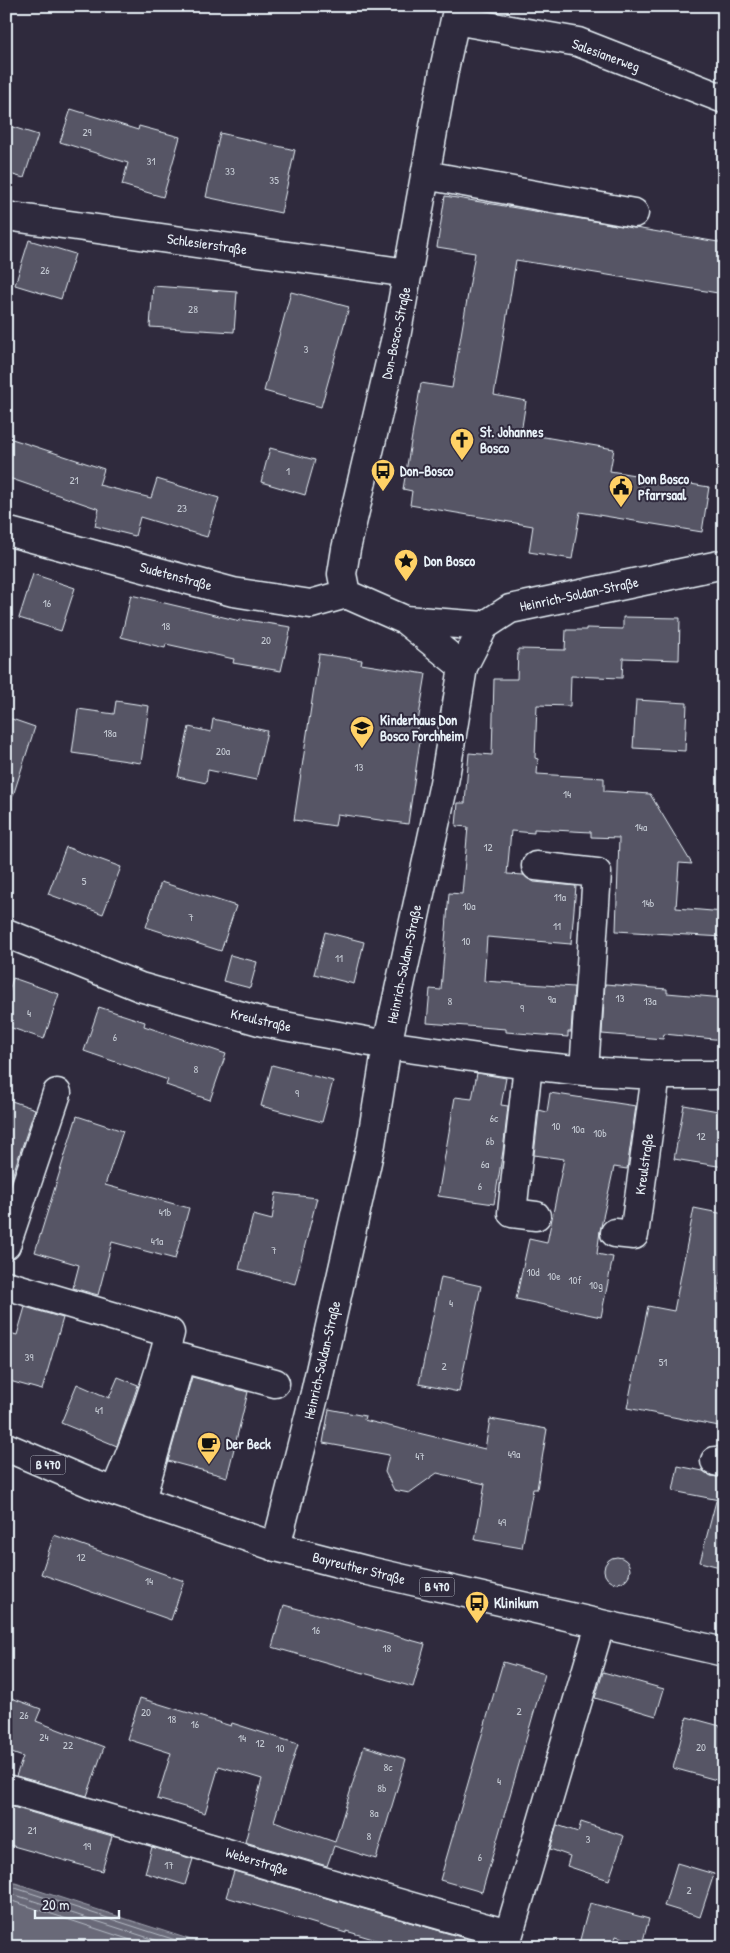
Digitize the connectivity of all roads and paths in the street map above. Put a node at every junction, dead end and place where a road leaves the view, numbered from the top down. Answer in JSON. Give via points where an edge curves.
{"nodes":[{"id":1,"x":456,"y":13,"type":"edge"},
{"id":2,"x":724,"y":99,"type":"edge"},
{"id":3,"x":426,"y":175,"type":"junction"},
{"id":4,"x":634,"y":213,"type":"dead end"},
{"id":5,"x":6,"y":216,"type":"edge"},
{"id":6,"x":408,"y":273,"type":"junction"},
{"id":7,"x":6,"y":531,"type":"edge"},
{"id":8,"x":724,"y":564,"type":"edge"},
{"id":9,"x":346,"y":594,"type":"junction"},
{"id":10,"x":405,"y":620,"type":"junction"},
{"id":11,"x":484,"y":626,"type":"junction"},
{"id":12,"x":463,"y":667,"type":"junction"},
{"id":13,"x":536,"y":866,"type":"dead end"},
{"id":14,"x":6,"y":933,"type":"edge"},
{"id":15,"x":387,"y":1045,"type":"junction"},
{"id":16,"x":528,"y":1065,"type":"junction"},
{"id":17,"x":584,"y":1071,"type":"junction"},
{"id":18,"x":656,"y":1075,"type":"junction"},
{"id":19,"x":724,"y":1075,"type":"edge"},
{"id":20,"x":57,"y":1093,"type":"dead end"},
{"id":21,"x":536,"y":1216,"type":"dead end"},
{"id":22,"x":615,"y":1233,"type":"dead end"},
{"id":23,"x":6,"y":1245,"type":"edge"},
{"id":24,"x":6,"y":1284,"type":"edge"},
{"id":25,"x":275,"y":1383,"type":"dead end"},
{"id":26,"x":6,"y":1447,"type":"edge"},
{"id":27,"x":115,"y":1491,"type":"junction"},
{"id":28,"x":141,"y":1500,"type":"junction"},
{"id":29,"x":276,"y":1547,"type":"junction"},
{"id":30,"x":600,"y":1625,"type":"junction"},
{"id":31,"x":724,"y":1652,"type":"edge"},
{"id":32,"x":6,"y":1789,"type":"edge"},
{"id":33,"x":507,"y":1940,"type":"edge"}],
"edges":[{"from":1,"to":2,"type":"street","name":"Salesianerweg","via":[[578,42]]},
{"from":1,"to":3,"type":"street","name":"Don-Bosco-Straße"},
{"from":3,"to":4,"type":"street"},
{"from":3,"to":6,"type":"street","name":"Don-Bosco-Straße"},
{"from":5,"to":6,"type":"street","name":"Schlesierstraße"},
{"from":6,"to":9,"type":"street","name":"Don-Bosco-Straße","via":[[346,549],[342,574]]},
{"from":7,"to":9,"type":"street","name":"Sudetenstraße","via":[[232,592],[311,604]]},
{"from":8,"to":11,"type":"street","name":"Heinrich-Soldan-Straße","via":[[510,609]]},
{"from":9,"to":10,"type":"street"},
{"from":10,"to":11,"type":"street"},
{"from":10,"to":12,"type":"street"},
{"from":11,"to":12,"type":"street","name":"Heinrich-Soldan-Straße"},
{"from":12,"to":15,"type":"street","name":"Heinrich-Soldan-Straße","via":[[444,783]]},
{"from":13,"to":17,"type":"street","via":[[597,873]]},
{"from":14,"to":15,"type":"street","name":"Kreulstraße","via":[[140,987],[263,1022]]},
{"from":15,"to":16,"type":"street","name":"Kreulstraße"},
{"from":15,"to":29,"type":"street","name":"Heinrich-Soldan-Straße","via":[[371,1144],[315,1393]]},
{"from":16,"to":17,"type":"street","name":"Kreulstraße"},
{"from":16,"to":21,"type":"street","via":[[512,1213]]},
{"from":17,"to":18,"type":"street","name":"Kreulstraße"},
{"from":18,"to":19,"type":"street","name":"Kreulstraße"},
{"from":18,"to":22,"type":"street","name":"Kreulstraße","via":[[634,1235]]},
{"from":20,"to":23,"type":"street"},
{"from":24,"to":27,"type":"street","via":[[170,1333],[141,1429]]},
{"from":25,"to":28,"type":"street","via":[[181,1358]]},
{"from":26,"to":27,"type":"street","name":"Bayreuther Straße","number":"B 470"},
{"from":27,"to":28,"type":"street","name":"Bayreuther Straße","number":"B 470"},
{"from":28,"to":29,"type":"street","name":"Bayreuther Straße","number":"B 470"},
{"from":29,"to":30,"type":"street","name":"Bayreuther Straße","number":"B 470"},
{"from":30,"to":31,"type":"street","name":"Bayreuther Straße","number":"B 470"},
{"from":30,"to":33,"type":"street","name":"Weberstraße"},
{"from":32,"to":33,"type":"street","name":"Weberstraße","via":[[167,1834]]}]}
